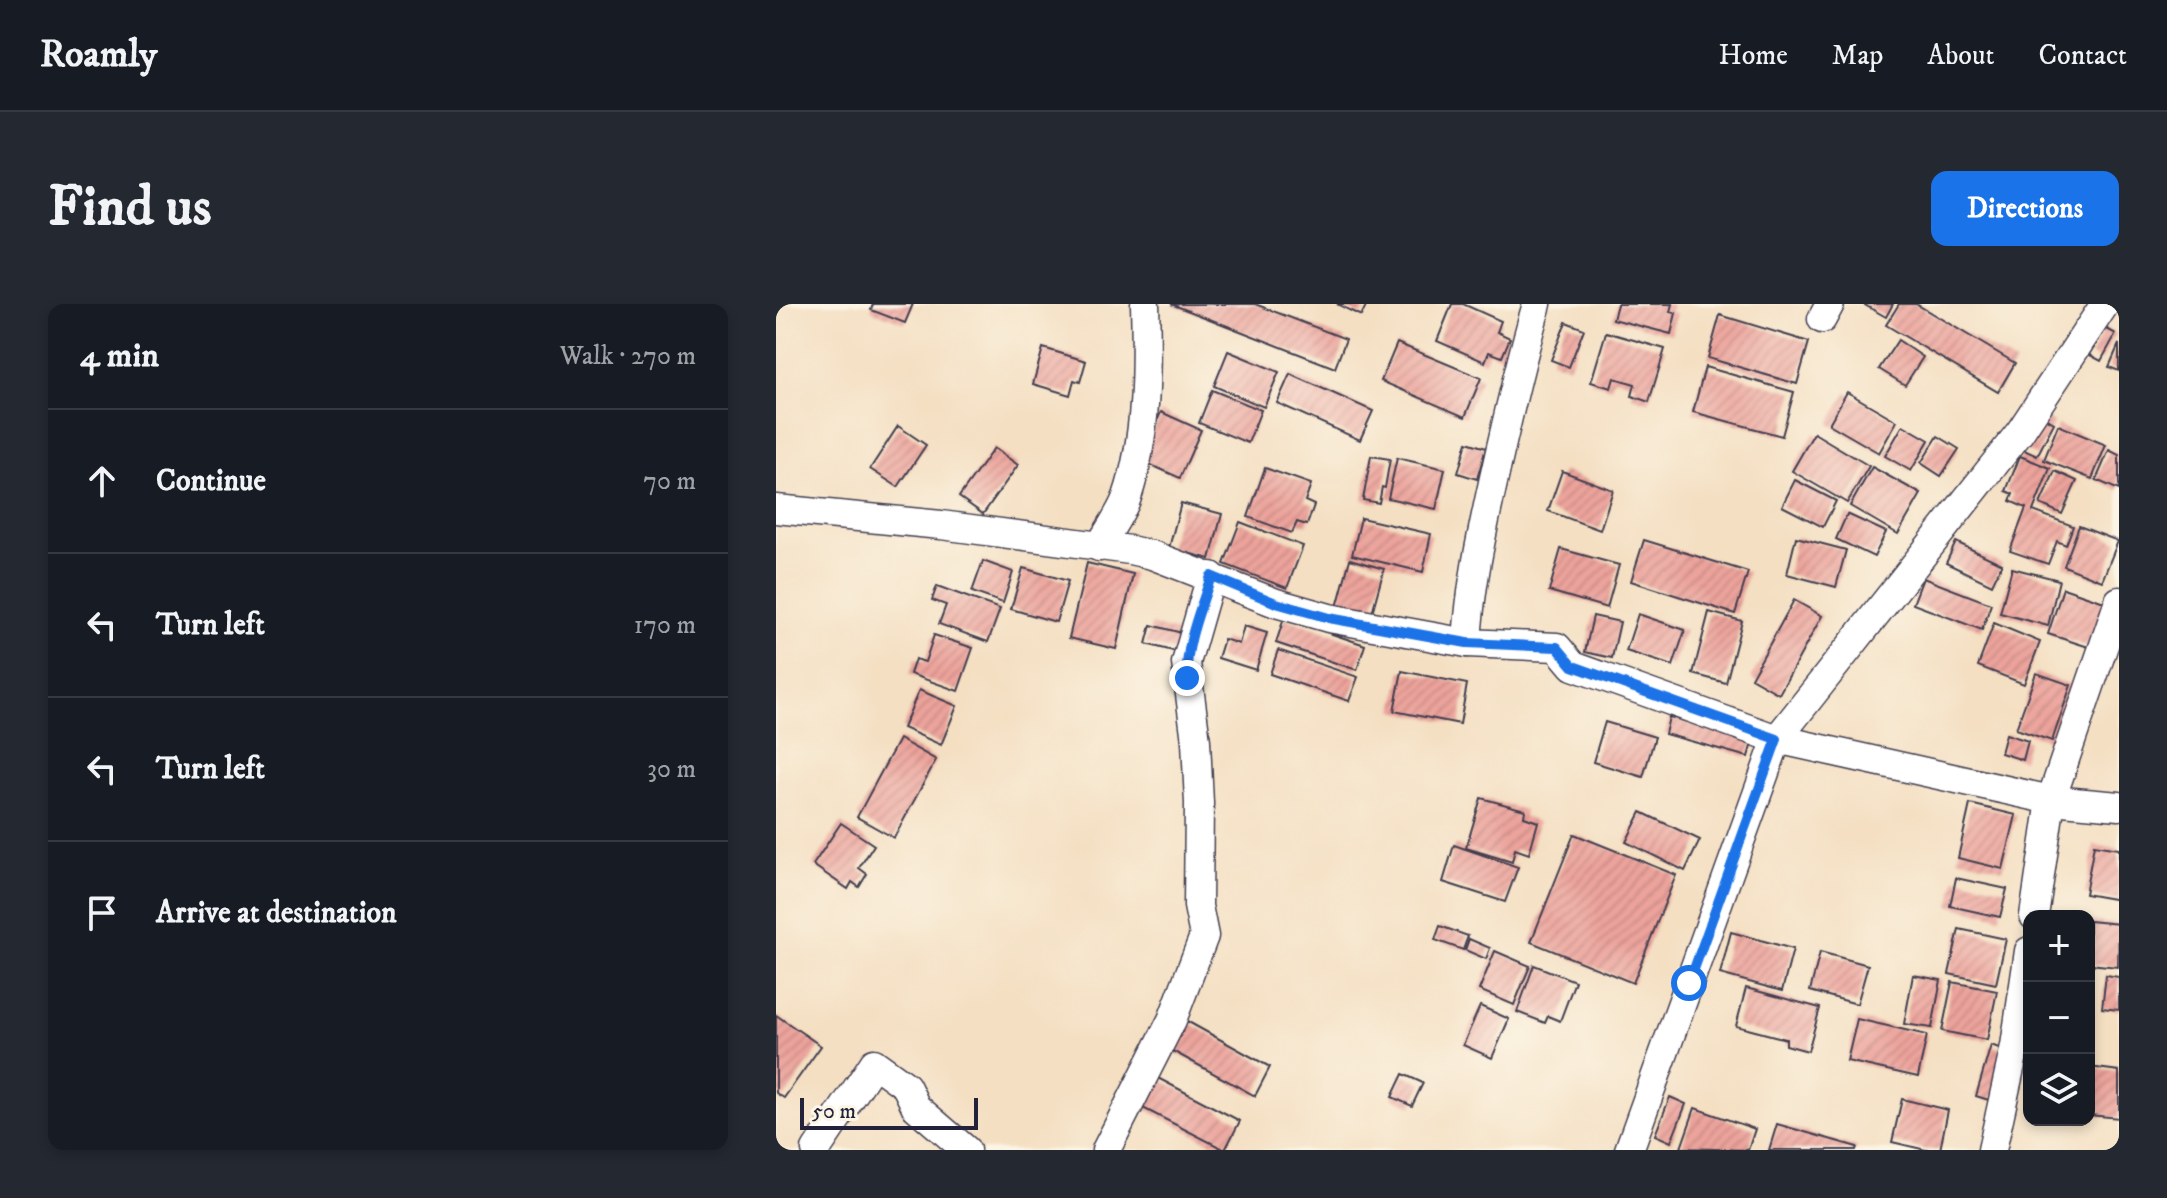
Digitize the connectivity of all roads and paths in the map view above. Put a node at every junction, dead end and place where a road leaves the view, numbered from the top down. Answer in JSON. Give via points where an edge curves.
{"nodes":[{"id":1,"x":1145,"y":304,"type":"edge"},
{"id":2,"x":1537,"y":304,"type":"edge"},
{"id":3,"x":2105,"y":304,"type":"edge"},
{"id":4,"x":776,"y":509,"type":"edge"},
{"id":5,"x":1099,"y":547,"type":"junction"},
{"id":6,"x":1211,"y":576,"type":"junction"},
{"id":7,"x":2119,"y":601,"type":"edge"},
{"id":8,"x":1467,"y":643,"type":"junction"},
{"id":9,"x":1777,"y":739,"type":"junction"},
{"id":10,"x":2051,"y":800,"type":"junction"},
{"id":11,"x":2119,"y":806,"type":"edge"},
{"id":12,"x":2035,"y":910,"type":"edge"},
{"id":13,"x":2024,"y":982,"type":"edge"},
{"id":14,"x":816,"y":1150,"type":"edge"},
{"id":15,"x":966,"y":1150,"type":"edge"},
{"id":16,"x":1106,"y":1150,"type":"edge"},
{"id":17,"x":1629,"y":1150,"type":"edge"},
{"id":18,"x":1992,"y":1150,"type":"edge"}],
"edges":[{"from":1,"to":5,"type":"street","via":[[1147,370],[1135,464],[1126,500]]},
{"from":2,"to":8,"type":"street","via":[[1476,558]]},
{"from":3,"to":9,"type":"street","via":[[2020,432]]},
{"from":4,"to":5,"type":"street"},
{"from":5,"to":6,"type":"street","via":[[1152,555]]},
{"from":6,"to":8,"type":"street","via":[[1329,618]]},
{"from":6,"to":16,"type":"street","via":[[1186,663],[1196,741],[1198,906],[1204,936],[1172,1020]]},
{"from":7,"to":10,"type":"street"},
{"from":8,"to":9,"type":"street","via":[[1557,647],[1573,666]]},
{"from":9,"to":10,"type":"street"},
{"from":9,"to":17,"type":"street"},
{"from":10,"to":11,"type":"street"},
{"from":10,"to":12,"type":"street"},
{"from":13,"to":18,"type":"street"},
{"from":14,"to":15,"type":"street","via":[[874,1063],[906,1086],[916,1107]]}]}
